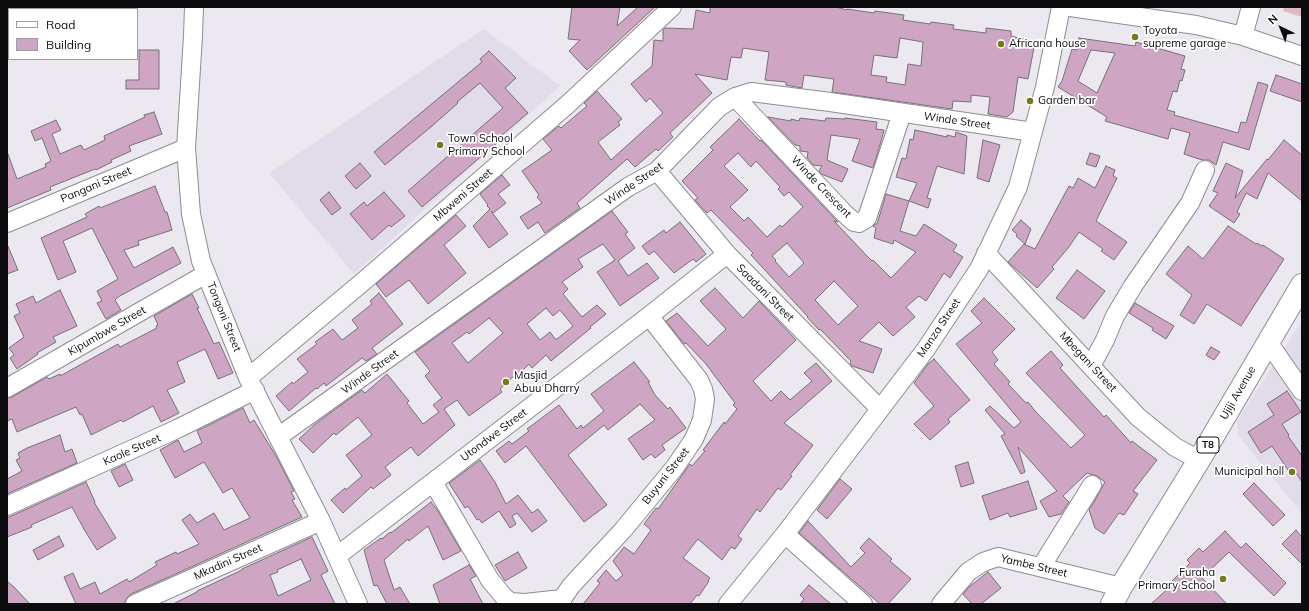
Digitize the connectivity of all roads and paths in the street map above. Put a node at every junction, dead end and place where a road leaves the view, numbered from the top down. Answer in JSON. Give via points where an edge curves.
{"nodes":[{"id":1,"x":194,"y":7,"type":"edge"},
{"id":2,"x":672,"y":7,"type":"edge"},
{"id":3,"x":1061,"y":7,"type":"edge"},
{"id":4,"x":1070,"y":7,"type":"edge"},
{"id":5,"x":1251,"y":7,"type":"edge"},
{"id":6,"x":1243,"y":36,"type":"junction"},
{"id":7,"x":1302,"y":56,"type":"edge"},
{"id":8,"x":735,"y":97,"type":"junction"},
{"id":9,"x":902,"y":114,"type":"junction"},
{"id":10,"x":1033,"y":132,"type":"junction"},
{"id":11,"x":186,"y":148,"type":"junction"},
{"id":12,"x":1206,"y":170,"type":"dead end"},
{"id":13,"x":657,"y":171,"type":"junction"},
{"id":14,"x":7,"y":223,"type":"edge"},
{"id":15,"x":986,"y":252,"type":"junction"},
{"id":16,"x":727,"y":254,"type":"junction"},
{"id":17,"x":206,"y":274,"type":"junction"},
{"id":18,"x":1302,"y":285,"type":"edge"},
{"id":19,"x":649,"y":316,"type":"junction"},
{"id":20,"x":1268,"y":342,"type":"junction"},
{"id":21,"x":1091,"y":366,"type":"junction"},
{"id":22,"x":251,"y":384,"type":"junction"},
{"id":23,"x":7,"y":388,"type":"edge"},
{"id":24,"x":1302,"y":391,"type":"edge"},
{"id":25,"x":880,"y":409,"type":"junction"},
{"id":26,"x":278,"y":437,"type":"junction"},
{"id":27,"x":1199,"y":460,"type":"junction"},
{"id":28,"x":433,"y":482,"type":"junction"},
{"id":29,"x":1092,"y":484,"type":"dead end"},
{"id":30,"x":7,"y":506,"type":"edge"},
{"id":31,"x":321,"y":521,"type":"junction"},
{"id":32,"x":785,"y":534,"type":"junction"},
{"id":33,"x":337,"y":556,"type":"junction"},
{"id":34,"x":1041,"y":567,"type":"junction"},
{"id":35,"x":1116,"y":595,"type":"edge"},
{"id":36,"x":562,"y":601,"type":"edge"},
{"id":37,"x":135,"y":604,"type":"edge"},
{"id":38,"x":358,"y":604,"type":"edge"},
{"id":39,"x":728,"y":604,"type":"edge"},
{"id":40,"x":863,"y":604,"type":"edge"},
{"id":41,"x":941,"y":604,"type":"edge"}],
"edges":[{"from":1,"to":11,"type":"street","name":"Tongoni Street"},
{"from":2,"to":22,"type":"street","name":"Mbweni Street","via":[[557,114],[365,280]]},
{"from":3,"to":10,"type":"street","name":"Manza Street"},
{"from":4,"to":6,"type":"street","via":[[1196,25]]},
{"from":5,"to":6,"type":"street"},
{"from":6,"to":7,"type":"street"},
{"from":8,"to":9,"type":"street","name":"Winde Street","via":[[751,92]]},
{"from":8,"to":9,"type":"street","name":"Winde Crescent","via":[[845,214],[859,223],[867,218]]},
{"from":8,"to":13,"type":"street","name":"Winde Street","via":[[706,118]]},
{"from":9,"to":10,"type":"street","name":"Winde Street"},
{"from":10,"to":15,"type":"street","name":"Manza Street","via":[[1018,187]]},
{"from":11,"to":14,"type":"street","name":"Pangani Street"},
{"from":11,"to":17,"type":"street","name":"Tongoni Street","via":[[191,214]]},
{"from":12,"to":21,"type":"street","via":[[1190,203],[1133,286]]},
{"from":13,"to":16,"type":"street","name":"Saadani Street"},
{"from":13,"to":26,"type":"street","name":"Winde Street","via":[[628,187]]},
{"from":15,"to":21,"type":"street","name":"Mbegani Street"},
{"from":15,"to":25,"type":"street","name":"Manza Street","via":[[979,269],[926,349]]},
{"from":16,"to":19,"type":"street","name":"Utondwe Street"},
{"from":16,"to":25,"type":"street","name":"Saadani Street"},
{"from":17,"to":22,"type":"street","name":"Tongoni Street"},
{"from":17,"to":23,"type":"street","name":"Kipumbwe Street"},
{"from":18,"to":20,"type":"highway","name":"Ujiji Avenue","number":"T8"},
{"from":19,"to":28,"type":"street","name":"Utondwe Street"},
{"from":19,"to":36,"type":"street","name":"Buyuni Street","via":[[704,389],[702,420],[694,439],[676,466],[623,530],[571,586]]},
{"from":20,"to":24,"type":"street"},
{"from":20,"to":27,"type":"highway","name":"Ujiji Avenue","number":"T8"},
{"from":21,"to":27,"type":"street","name":"Mbegani Street","via":[[1138,417],[1175,447]]},
{"from":22,"to":26,"type":"street","name":"Tongoni Street"},
{"from":22,"to":30,"type":"street","name":"Kaole Street","via":[[177,429]]},
{"from":25,"to":32,"type":"street","name":"Manza Street"},
{"from":26,"to":31,"type":"street","name":"Tongoni Street"},
{"from":27,"to":35,"type":"highway","name":"Ujiji Avenue","number":"T8"},
{"from":28,"to":33,"type":"street","name":"Utondwe Street"},
{"from":28,"to":36,"type":"street","via":[[490,580],[504,597],[510,602]]},
{"from":29,"to":34,"type":"street"},
{"from":31,"to":33,"type":"street","name":"Tongoni Street"},
{"from":31,"to":37,"type":"street","name":"Mkadini Street"},
{"from":32,"to":39,"type":"street","name":"Manza Street"},
{"from":32,"to":40,"type":"street"},
{"from":33,"to":38,"type":"street","name":"Tongoni Street"},
{"from":34,"to":35,"type":"street","name":"Yambe Street"},
{"from":34,"to":41,"type":"street","name":"Yambe Street","via":[[998,557],[983,562],[968,572]]}]}
